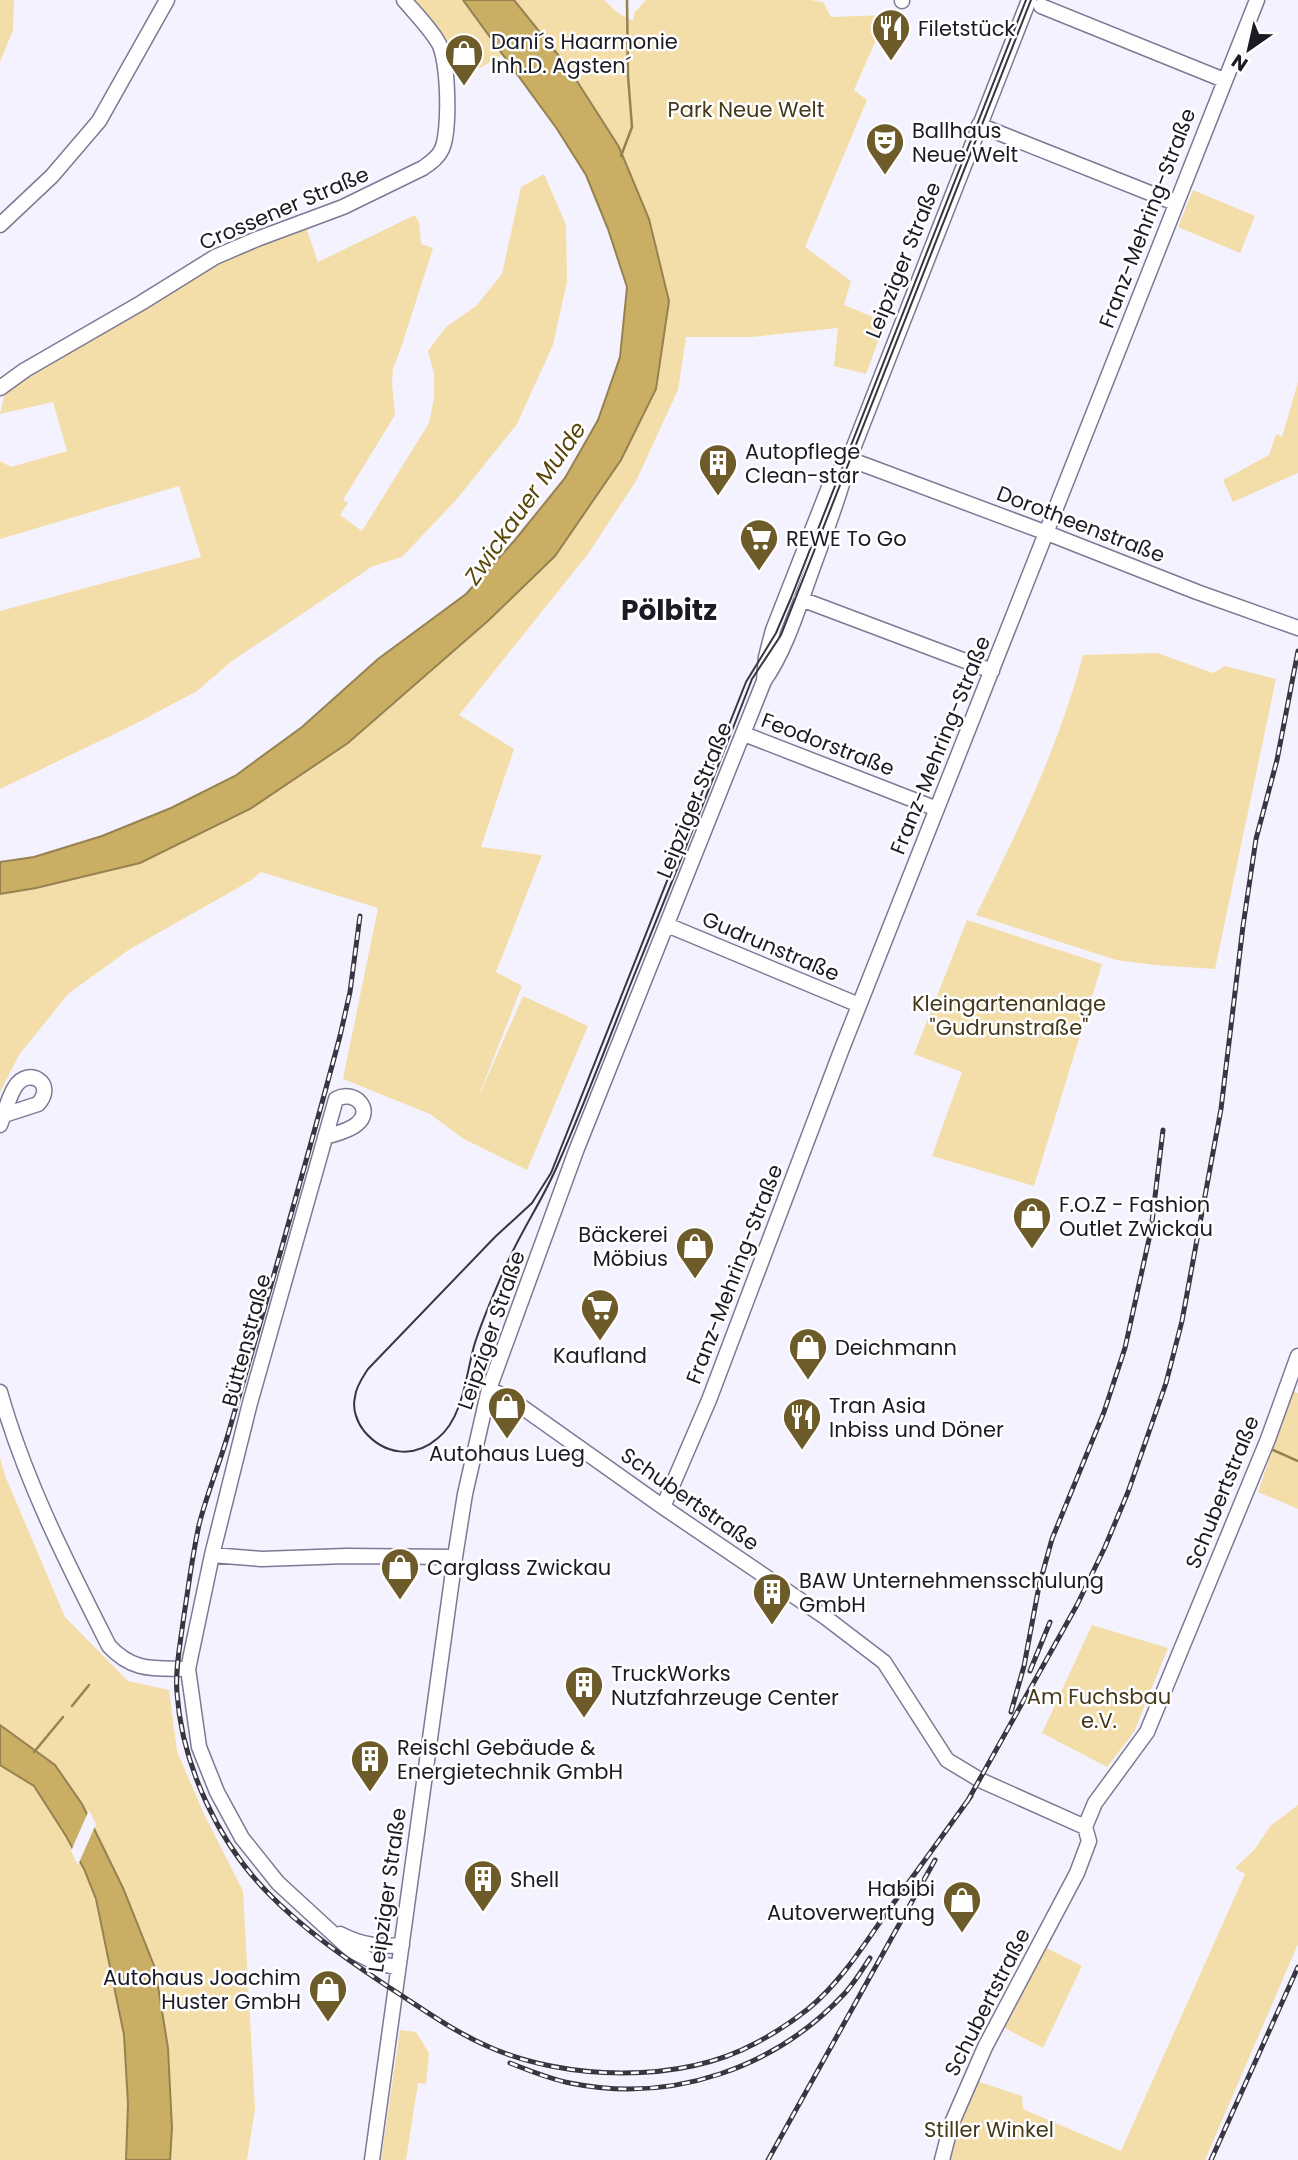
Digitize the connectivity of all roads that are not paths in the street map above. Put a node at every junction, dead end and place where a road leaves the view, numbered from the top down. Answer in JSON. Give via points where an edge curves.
{"nodes":[{"id":1,"x":167,"y":0,"type":"edge"},
{"id":2,"x":404,"y":0,"type":"edge"},
{"id":3,"x":1256,"y":0,"type":"edge"},
{"id":4,"x":1035,"y":3,"type":"edge"},
{"id":5,"x":1224,"y":80,"type":"junction"},
{"id":6,"x":979,"y":125,"type":"junction"},
{"id":7,"x":1175,"y":203,"type":"junction"},
{"id":8,"x":0,"y":225,"type":"edge"},
{"id":9,"x":0,"y":388,"type":"edge"},
{"id":10,"x":849,"y":458,"type":"junction"},
{"id":11,"x":1047,"y":533,"type":"junction"},
{"id":12,"x":802,"y":599,"type":"junction"},
{"id":13,"x":1298,"y":628,"type":"edge"},
{"id":14,"x":992,"y":671,"type":"junction"},
{"id":15,"x":764,"y":681,"type":"junction"},
{"id":16,"x":744,"y":734,"type":"junction"},
{"id":17,"x":937,"y":809,"type":"junction"},
{"id":18,"x":667,"y":925,"type":"junction"},
{"id":19,"x":859,"y":1005,"type":"junction"},
{"id":20,"x":325,"y":1137,"type":"dead end"},
{"id":21,"x":1298,"y":1356,"type":"edge"},
{"id":22,"x":489,"y":1389,"type":"junction"},
{"id":23,"x":0,"y":1392,"type":"edge"},
{"id":24,"x":663,"y":1507,"type":"junction"},
{"id":25,"x":212,"y":1555,"type":"junction"},
{"id":26,"x":455,"y":1557,"type":"junction"},
{"id":27,"x":188,"y":1669,"type":"junction"},
{"id":28,"x":1085,"y":1827,"type":"junction"},
{"id":29,"x":323,"y":1926,"type":"junction"},
{"id":30,"x":402,"y":1945,"type":"junction"},
{"id":31,"x":398,"y":1968,"type":"junction"},
{"id":32,"x":372,"y":2160,"type":"edge"},
{"id":33,"x":942,"y":2160,"type":"edge"}],
"edges":[{"from":1,"to":8,"type":"street","via":[[99,121],[52,176]]},
{"from":2,"to":9,"type":"street","name":"Crossener Straße","via":[[440,44],[445,65],[445,134],[433,161],[343,207],[215,257]]},
{"from":3,"to":5,"type":"street","name":"Franz-Mehring-Straße"},
{"from":4,"to":5,"type":"street"},
{"from":4,"to":6,"type":"street","name":"Leipziger Straße"},
{"from":5,"to":7,"type":"street","name":"Franz-Mehring-Straße"},
{"from":6,"to":7,"type":"street"},
{"from":6,"to":10,"type":"street","name":"Leipziger Straße"},
{"from":7,"to":11,"type":"street","name":"Franz-Mehring-Straße"},
{"from":10,"to":11,"type":"street","name":"Dorotheenstraße"},
{"from":10,"to":12,"type":"street","name":"Leipziger Straße"},
{"from":10,"to":15,"type":"street","name":"Leipziger Straße","via":[[831,482],[773,630]]},
{"from":11,"to":13,"type":"street","name":"Dorotheenstraße"},
{"from":11,"to":14,"type":"street","name":"Franz-Mehring-Straße"},
{"from":12,"to":14,"type":"street"},
{"from":12,"to":15,"type":"street","name":"Leipziger Straße"},
{"from":14,"to":17,"type":"street","name":"Franz-Mehring-Straße"},
{"from":15,"to":16,"type":"street","name":"Leipziger Straße"},
{"from":16,"to":17,"type":"street","name":"Feodorstraße"},
{"from":16,"to":18,"type":"street","name":"Leipziger Straße"},
{"from":17,"to":19,"type":"street","name":"Franz-Mehring-Straße"},
{"from":18,"to":19,"type":"street","name":"Gudrunstraße"},
{"from":18,"to":22,"type":"street","name":"Leipziger Straße","via":[[576,1152]]},
{"from":19,"to":24,"type":"street","name":"Franz-Mehring-Straße","via":[[723,1365]]},
{"from":20,"to":25,"type":"street","name":"Büttenstraße"},
{"from":21,"to":28,"type":"street","name":"Schubertstraße","via":[[1147,1732],[1094,1803]]},
{"from":22,"to":24,"type":"street","name":"Schubertstraße","via":[[512,1400]]},
{"from":22,"to":26,"type":"street","name":"Leipziger Straße"},
{"from":23,"to":27,"type":"street","via":[[27,1475],[109,1646],[134,1666]]},
{"from":24,"to":28,"type":"street","name":"Schubertstraße","via":[[884,1662],[947,1760],[980,1780]]},
{"from":25,"to":26,"type":"street","via":[[262,1559]]},
{"from":25,"to":27,"type":"street","name":"Büttenstraße"},
{"from":26,"to":30,"type":"street","name":"Leipziger Straße"},
{"from":27,"to":29,"type":"street","name":"Büttenstraße","via":[[199,1746],[217,1792],[242,1839],[278,1884]]},
{"from":28,"to":33,"type":"street","name":"Schubertstraße","via":[[1089,1840],[1077,1873],[985,2047],[951,2125]]},
{"from":29,"to":30,"type":"street","name":"Büttenstraße","via":[[377,1947]]},
{"from":29,"to":31,"type":"street","name":"Büttenstraße","via":[[352,1951]]},
{"from":30,"to":31,"type":"street","name":"Leipziger Straße"},
{"from":31,"to":32,"type":"street","name":"Leipziger Straße"}]}
